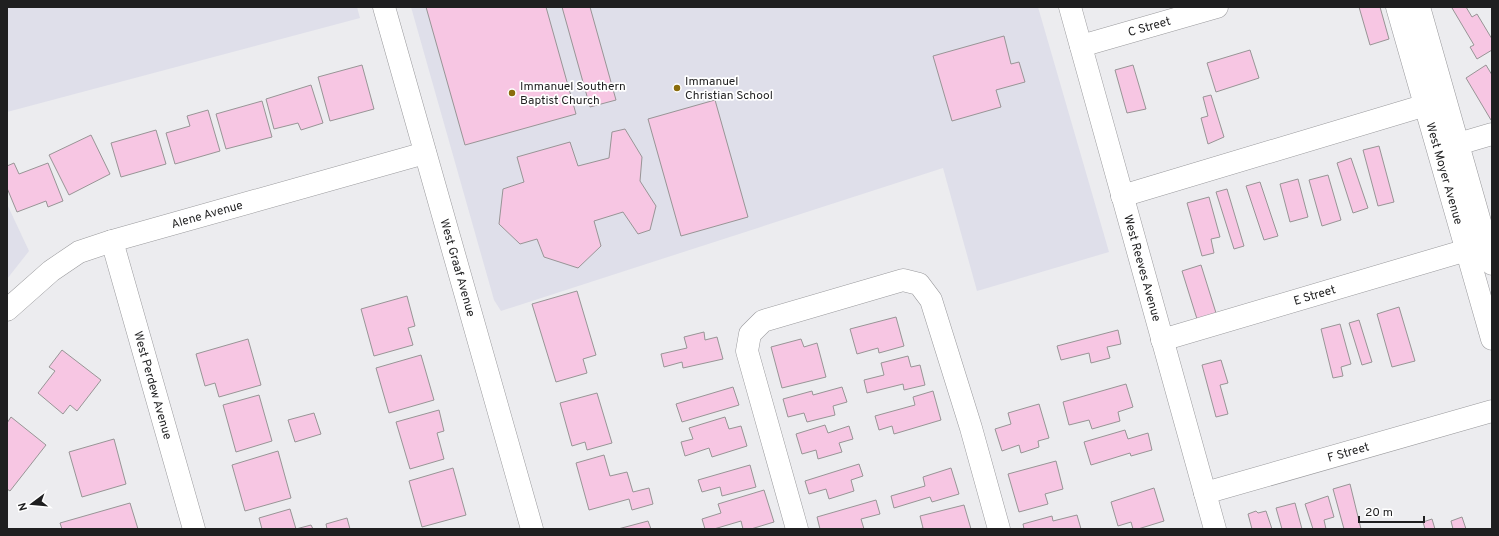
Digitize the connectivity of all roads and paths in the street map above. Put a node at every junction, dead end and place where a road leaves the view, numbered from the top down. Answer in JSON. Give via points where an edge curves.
{"nodes":[{"id":1,"x":384,"y":7,"type":"edge"},
{"id":2,"x":1070,"y":7,"type":"edge"},
{"id":3,"x":1217,"y":7,"type":"edge"},
{"id":4,"x":1398,"y":7,"type":"edge"},
{"id":5,"x":1419,"y":7,"type":"edge"},
{"id":6,"x":1081,"y":46,"type":"junction"},
{"id":7,"x":1426,"y":105,"type":"junction"},
{"id":8,"x":1492,"y":134,"type":"edge"},
{"id":9,"x":1458,"y":144,"type":"junction"},
{"id":10,"x":425,"y":153,"type":"junction"},
{"id":11,"x":1122,"y":196,"type":"junction"},
{"id":12,"x":112,"y":240,"type":"junction"},
{"id":13,"x":1482,"y":245,"type":"edge"},
{"id":14,"x":1492,"y":264,"type":"edge"},
{"id":15,"x":7,"y":310,"type":"edge"},
{"id":16,"x":1492,"y":339,"type":"edge"},
{"id":17,"x":1162,"y":340,"type":"junction"},
{"id":18,"x":1492,"y":411,"type":"edge"},
{"id":19,"x":1205,"y":493,"type":"junction"},
{"id":20,"x":194,"y":529,"type":"edge"},
{"id":21,"x":532,"y":529,"type":"edge"},
{"id":22,"x":797,"y":529,"type":"edge"},
{"id":23,"x":999,"y":529,"type":"edge"},
{"id":24,"x":1215,"y":529,"type":"edge"}],
"edges":[{"from":1,"to":10,"type":"street","name":"West Graaf Avenue"},
{"from":2,"to":6,"type":"street","name":"West Reeves Avenue"},
{"from":3,"to":6,"type":"street","name":"C Street"},
{"from":4,"to":7,"type":"street","name":"West Moyer Avenue"},
{"from":5,"to":9,"type":"street"},
{"from":6,"to":11,"type":"street","name":"West Reeves Avenue"},
{"from":7,"to":11,"type":"street"},
{"from":7,"to":13,"type":"street","name":"West Moyer Avenue"},
{"from":8,"to":9,"type":"street"},
{"from":9,"to":13,"type":"street"},
{"from":10,"to":12,"type":"street","name":"Alene Avenue"},
{"from":10,"to":21,"type":"street","name":"West Graaf Avenue"},
{"from":11,"to":17,"type":"street","name":"West Reeves Avenue"},
{"from":12,"to":15,"type":"street","name":"Alene Avenue","via":[[79,252],[51,271]]},
{"from":12,"to":20,"type":"street","name":"West Perdew Avenue"},
{"from":13,"to":14,"type":"street"},
{"from":13,"to":16,"type":"street","name":"West Moyer Avenue"},
{"from":13,"to":17,"type":"street","name":"E Street"},
{"from":17,"to":19,"type":"street","name":"West Reeves Avenue"},
{"from":18,"to":19,"type":"street","name":"F Street"},
{"from":19,"to":24,"type":"street","name":"West Reeves Avenue"},
{"from":22,"to":23,"type":"street","via":[[747,351],[750,334],[763,321],[903,280],[919,284],[931,300]]}]}
